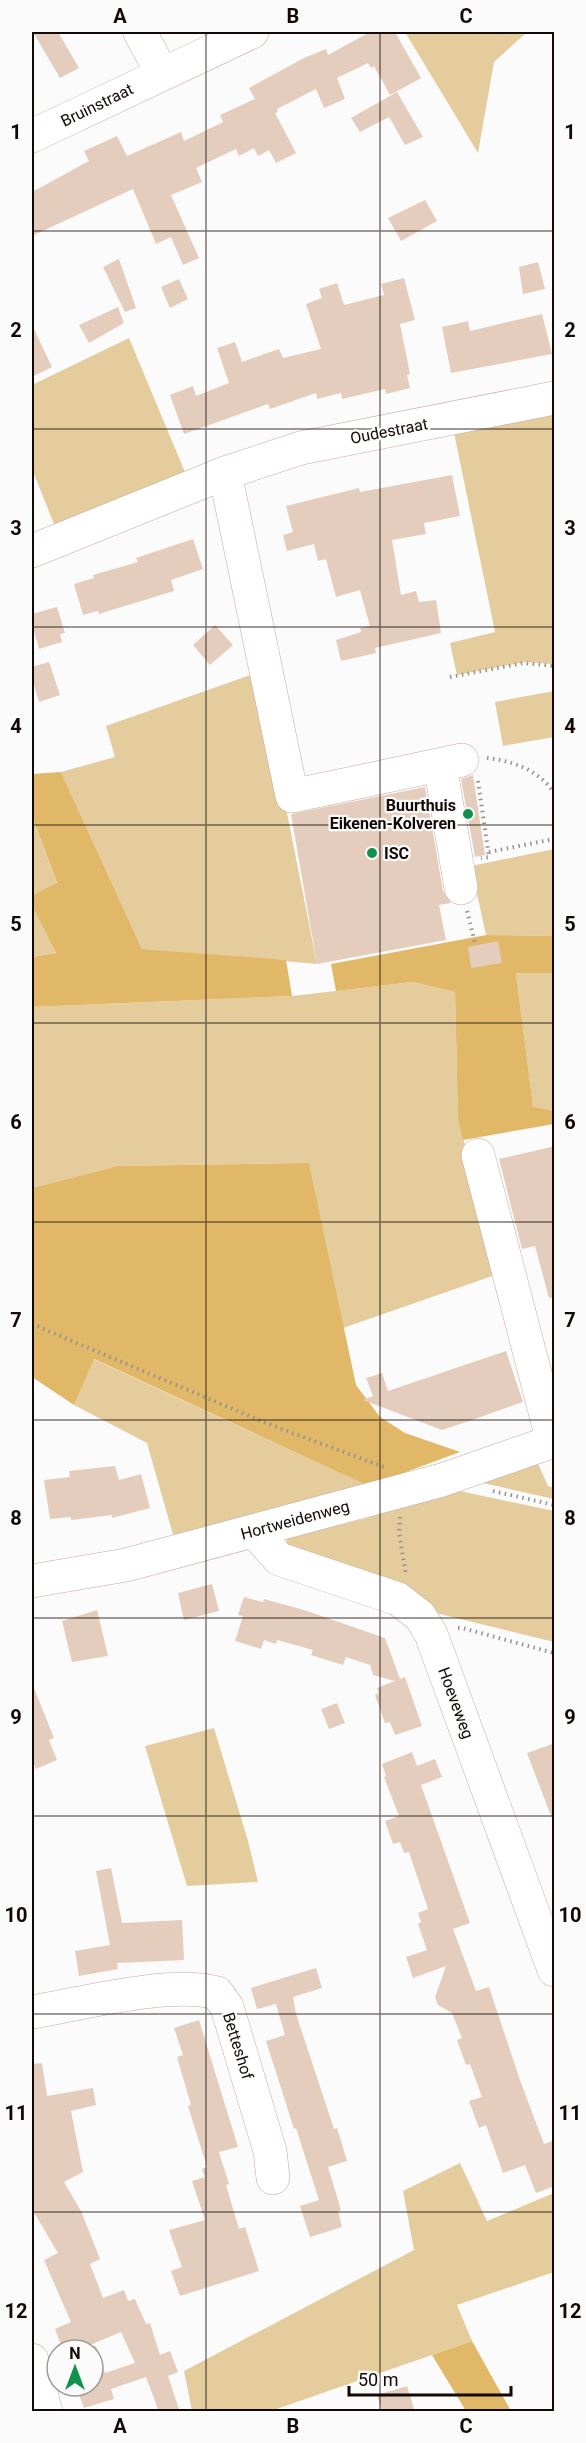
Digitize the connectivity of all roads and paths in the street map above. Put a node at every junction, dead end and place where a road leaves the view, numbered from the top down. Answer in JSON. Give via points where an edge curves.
{"nodes":[{"id":1,"x":140,"y":32,"type":"edge"},
{"id":2,"x":252,"y":32,"type":"edge"},
{"id":3,"x":162,"y":74,"type":"junction"},
{"id":4,"x":32,"y":136,"type":"edge"},
{"id":5,"x":555,"y":398,"type":"edge"},
{"id":6,"x":225,"y":473,"type":"junction"},
{"id":7,"x":32,"y":551,"type":"edge"},
{"id":8,"x":555,"y":666,"type":"edge"},
{"id":9,"x":450,"y":677,"type":"dead end"},
{"id":10,"x":459,"y":761,"type":"junction"},
{"id":11,"x":555,"y":793,"type":"edge"},
{"id":12,"x":555,"y":839,"type":"edge"},
{"id":13,"x":489,"y":852,"type":"junction"},
{"id":14,"x":459,"y":875,"type":"joint"},
{"id":15,"x":478,"y":1155,"type":"dead end"},
{"id":16,"x":32,"y":1324,"type":"edge"},
{"id":17,"x":554,"y":1441,"type":"edge"},
{"id":18,"x":394,"y":1480,"type":"junction"},
{"id":19,"x":487,"y":1490,"type":"dead end"},
{"id":20,"x":555,"y":1505,"type":"edge"},
{"id":21,"x":254,"y":1531,"type":"junction"},
{"id":22,"x":32,"y":1581,"type":"edge"},
{"id":23,"x":412,"y":1608,"type":"junction"},
{"id":24,"x":431,"y":1634,"type":"junction"},
{"id":25,"x":555,"y":1653,"type":"edge"},
{"id":26,"x":555,"y":1970,"type":"edge"},
{"id":27,"x":32,"y":2012,"type":"edge"},
{"id":28,"x":273,"y":2178,"type":"dead end"},
{"id":29,"x":32,"y":2360,"type":"edge"},
{"id":30,"x":46,"y":2412,"type":"edge"}],
"edges":[{"from":1,"to":3,"type":"street"},
{"from":2,"to":3,"type":"street","name":"Bruinstraat"},
{"from":3,"to":4,"type":"street","name":"Bruinstraat"},
{"from":5,"to":6,"type":"street","name":"Oudestraat","via":[[302,448]]},
{"from":6,"to":7,"type":"street","name":"Oudestraat"},
{"from":6,"to":10,"type":"street","via":[[292,795]]},
{"from":8,"to":9,"type":"path","via":[[524,663]]},
{"from":10,"to":11,"type":"path","via":[[500,759],[538,776]]},
{"from":10,"to":13,"type":"path"},
{"from":10,"to":14,"type":"street"},
{"from":12,"to":13,"type":"path"},
{"from":13,"to":14,"type":"path","via":[[489,857]]},
{"from":15,"to":17,"type":"street"},
{"from":16,"to":18,"type":"path"},
{"from":17,"to":18,"type":"street","name":"Hortweidenweg","via":[[442,1480]]},
{"from":18,"to":21,"type":"street","name":"Hortweidenweg"},
{"from":18,"to":23,"type":"path"},
{"from":19,"to":20,"type":"path"},
{"from":21,"to":22,"type":"street","name":"Hortweidenweg","via":[[126,1565]]},
{"from":21,"to":23,"type":"street","name":"Hoeveweg","via":[[279,1559],[398,1599]]},
{"from":23,"to":24,"type":"street","name":"Hoeveweg"},
{"from":24,"to":25,"type":"path","via":[[462,1628]]},
{"from":24,"to":26,"type":"street","name":"Hoeveweg"},
{"from":27,"to":28,"type":"street","name":"Betteshof","via":[[145,1992],[200,1988],[217,1993],[227,2007],[270,2151]]},
{"from":29,"to":30,"type":"street"}]}
